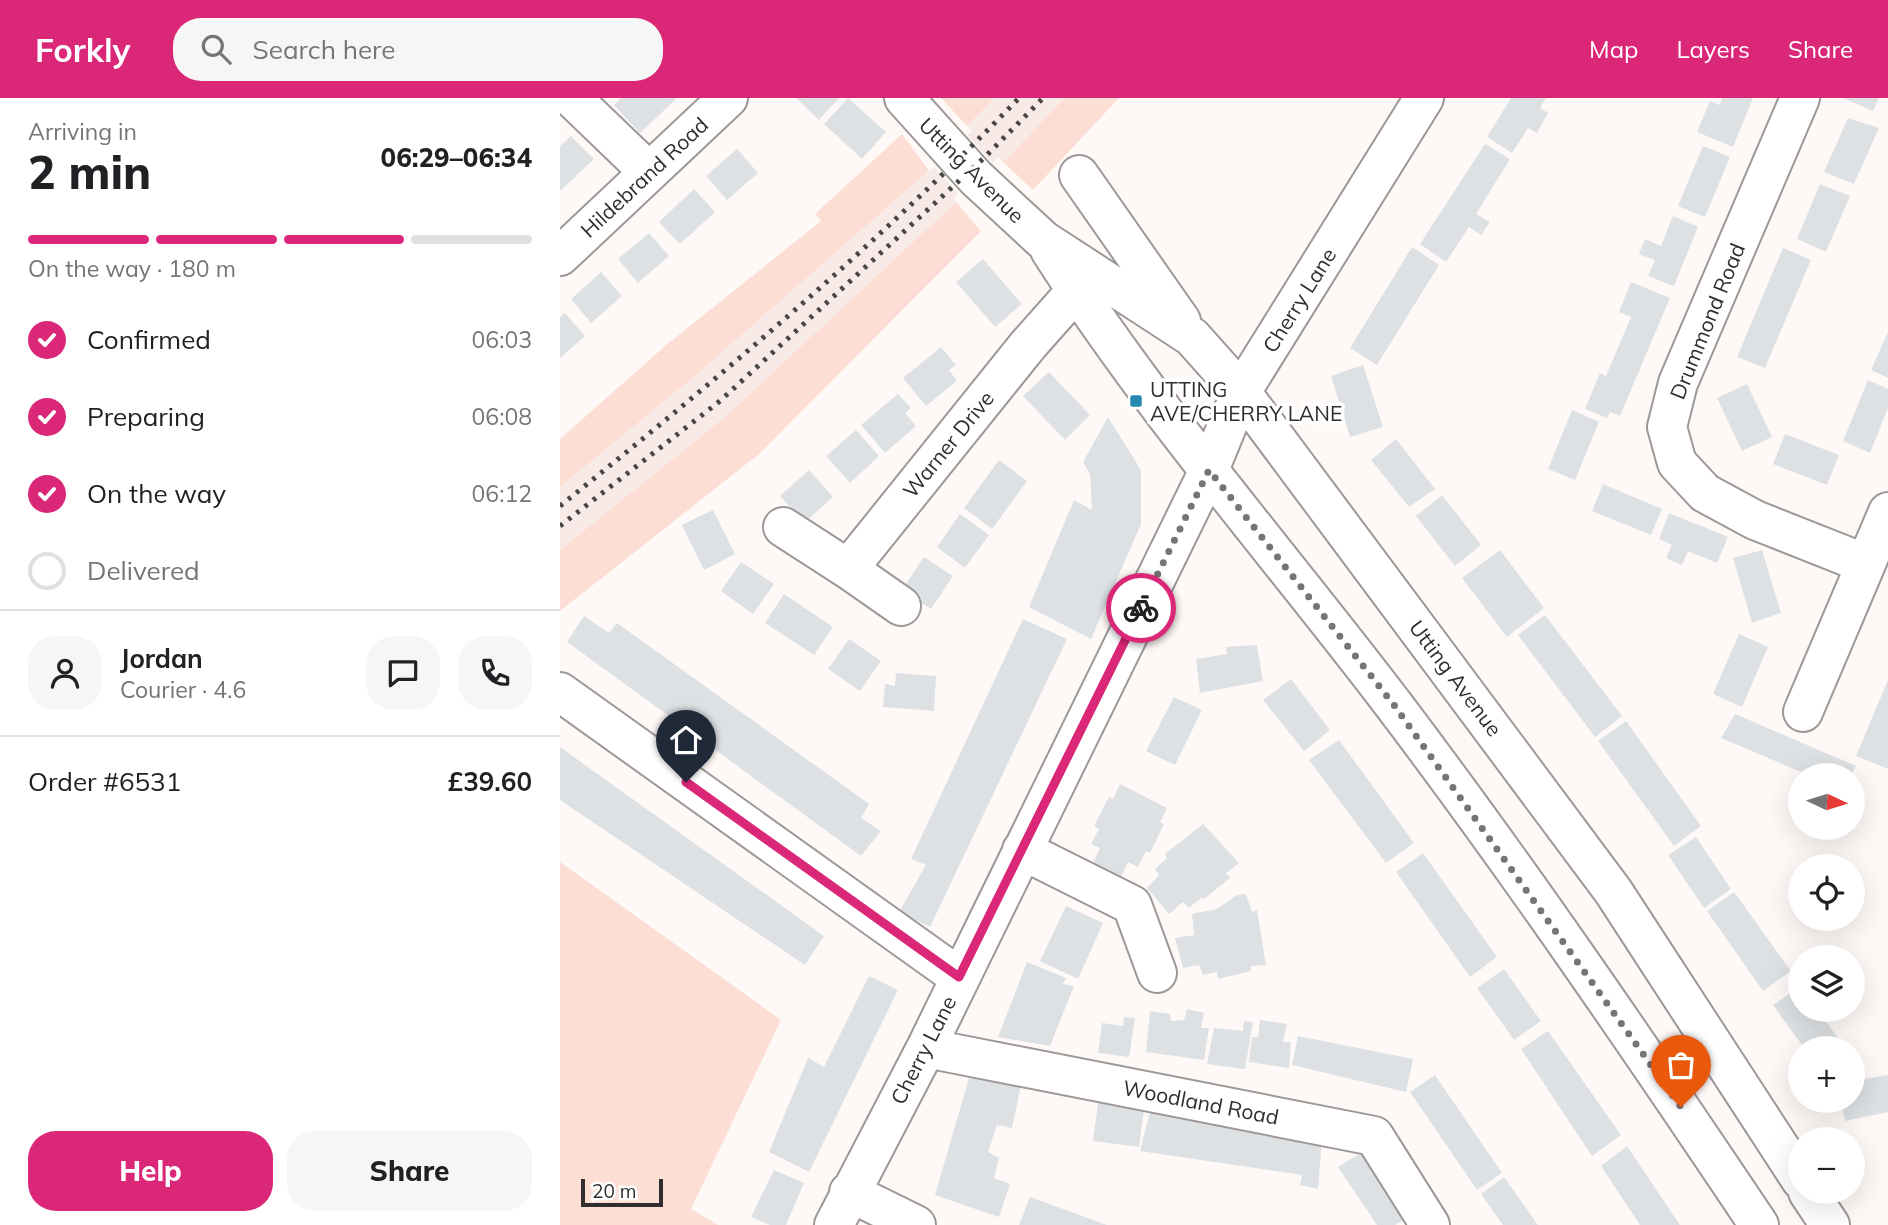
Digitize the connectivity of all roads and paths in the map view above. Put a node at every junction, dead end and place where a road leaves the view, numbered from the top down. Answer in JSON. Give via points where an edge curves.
{"nodes":[{"id":1,"x":572,"y":98,"type":"edge"},
{"id":2,"x":728,"y":98,"type":"edge"},
{"id":3,"x":904,"y":98,"type":"edge"},
{"id":4,"x":1424,"y":98,"type":"edge"},
{"id":5,"x":1800,"y":98,"type":"edge"},
{"id":6,"x":649,"y":172,"type":"junction"},
{"id":7,"x":1079,"y":175,"type":"dead end"},
{"id":8,"x":560,"y":256,"type":"edge"},
{"id":9,"x":1084,"y":281,"type":"junction"},
{"id":10,"x":1192,"y":337,"type":"junction"},
{"id":11,"x":1241,"y":393,"type":"junction"},
{"id":12,"x":1209,"y":470,"type":"junction"},
{"id":13,"x":1888,"y":512,"type":"edge"},
{"id":14,"x":783,"y":527,"type":"dead end"},
{"id":15,"x":1866,"y":564,"type":"junction"},
{"id":16,"x":848,"y":569,"type":"junction"},
{"id":17,"x":901,"y":606,"type":"dead end"},
{"id":18,"x":560,"y":692,"type":"edge"},
{"id":19,"x":1803,"y":712,"type":"dead end"},
{"id":20,"x":1021,"y":850,"type":"junction"},
{"id":21,"x":1157,"y":973,"type":"dead end"},
{"id":22,"x":959,"y":977,"type":"junction"},
{"id":23,"x":926,"y":1048,"type":"junction"},
{"id":24,"x":1788,"y":1160,"type":"edge"},
{"id":25,"x":1816,"y":1204,"type":"edge"},
{"id":26,"x":841,"y":1209,"type":"edge"},
{"id":27,"x":916,"y":1225,"type":"edge"},
{"id":28,"x":1430,"y":1225,"type":"edge"},
{"id":29,"x":1759,"y":1225,"type":"edge"},
{"id":30,"x":1830,"y":1225,"type":"edge"}],
"edges":[{"from":1,"to":6,"type":"street"},
{"from":2,"to":6,"type":"street","name":"Hildebrand Road"},
{"from":3,"to":9,"type":"street","name":"Utting Avenue","via":[[968,169]]},
{"from":4,"to":11,"type":"street","name":"Cherry Lane"},
{"from":5,"to":15,"type":"street","name":"Drummond Road","via":[[1678,383],[1667,427],[1677,463],[1705,493],[1755,520]]},
{"from":6,"to":8,"type":"street","name":"Hildebrand Road"},
{"from":7,"to":10,"type":"street"},
{"from":9,"to":10,"type":"street","name":"Utting Avenue"},
{"from":9,"to":12,"type":"street","name":"Utting Avenue"},
{"from":9,"to":16,"type":"street","name":"Warner Drive"},
{"from":10,"to":11,"type":"street","name":"Utting Avenue"},
{"from":11,"to":12,"type":"street","name":"Cherry Lane"},
{"from":11,"to":24,"type":"street","name":"Utting Avenue","via":[[1613,891]]},
{"from":12,"to":20,"type":"street","name":"Cherry Lane"},
{"from":12,"to":29,"type":"street","name":"Utting Avenue","via":[[1394,705],[1552,923]]},
{"from":13,"to":15,"type":"street"},
{"from":14,"to":16,"type":"street"},
{"from":15,"to":19,"type":"street"},
{"from":16,"to":17,"type":"street"},
{"from":18,"to":22,"type":"street"},
{"from":20,"to":21,"type":"street","via":[[1132,905]]},
{"from":20,"to":22,"type":"street","name":"Cherry Lane"},
{"from":22,"to":23,"type":"street","name":"Cherry Lane"},
{"from":23,"to":26,"type":"street","name":"Cherry Lane"},
{"from":23,"to":28,"type":"street","name":"Woodland Road","via":[[1374,1136]]},
{"from":25,"to":30,"type":"street"},
{"from":26,"to":27,"type":"street"}]}
